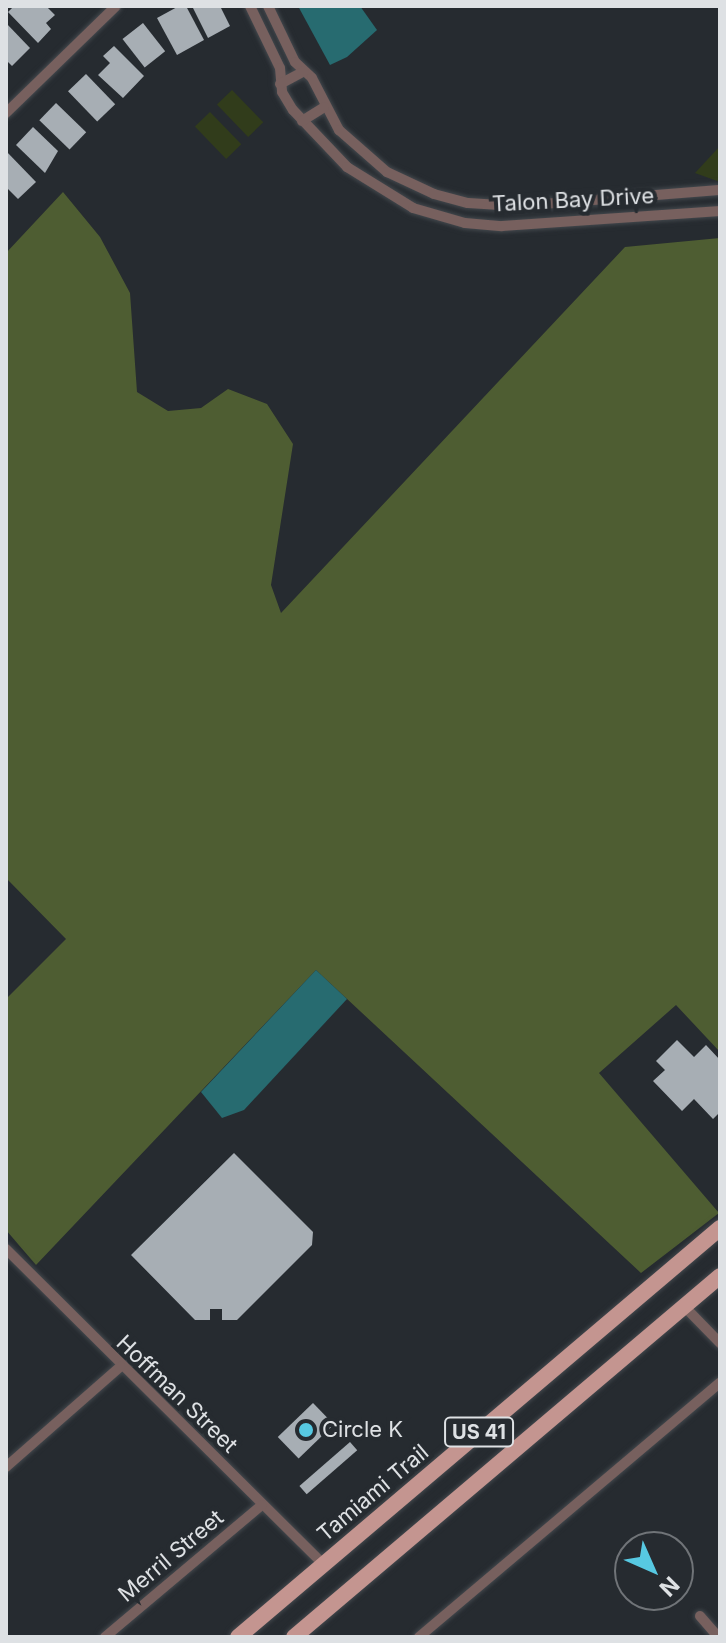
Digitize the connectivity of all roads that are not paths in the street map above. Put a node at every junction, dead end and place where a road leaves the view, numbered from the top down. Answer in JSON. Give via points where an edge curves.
{"nodes":[{"id":1,"x":116,"y":6,"type":"edge"},
{"id":2,"x":250,"y":6,"type":"edge"},
{"id":3,"x":268,"y":6,"type":"edge"},
{"id":4,"x":304,"y":71,"type":"junction"},
{"id":5,"x":280,"y":84,"type":"junction"},
{"id":6,"x":324,"y":107,"type":"junction"},
{"id":7,"x":6,"y":113,"type":"edge"},
{"id":8,"x":302,"y":121,"type":"junction"},
{"id":9,"x":720,"y":190,"type":"edge"},
{"id":10,"x":720,"y":211,"type":"edge"},
{"id":11,"x":720,"y":1228,"type":"edge"},
{"id":12,"x":6,"y":1249,"type":"edge"},
{"id":13,"x":720,"y":1276,"type":"edge"},
{"id":14,"x":684,"y":1306,"type":"junction"},
{"id":15,"x":720,"y":1343,"type":"edge"},
{"id":16,"x":120,"y":1367,"type":"junction"},
{"id":17,"x":720,"y":1383,"type":"edge"},
{"id":18,"x":6,"y":1467,"type":"edge"},
{"id":19,"x":262,"y":1505,"type":"junction"},
{"id":20,"x":323,"y":1564,"type":"junction"},
{"id":21,"x":700,"y":1616,"type":"dead end"},
{"id":22,"x":105,"y":1637,"type":"edge"},
{"id":23,"x":238,"y":1637,"type":"edge"},
{"id":24,"x":294,"y":1637,"type":"edge"},
{"id":25,"x":419,"y":1637,"type":"edge"},
{"id":26,"x":718,"y":1637,"type":"edge"}],
"edges":[{"from":1,"to":7,"type":"street"},
{"from":2,"to":5,"type":"street","name":"Talon Bay Drive","via":[[280,68]]},
{"from":3,"to":4,"type":"street","name":"Talon Bay Drive"},
{"from":4,"to":5,"type":"street"},
{"from":4,"to":6,"type":"street","name":"Talon Bay Drive"},
{"from":5,"to":8,"type":"street","name":"Talon Bay Drive"},
{"from":6,"to":8,"type":"street"},
{"from":6,"to":9,"type":"street","name":"Talon Bay Drive","via":[[349,140],[387,172],[468,203],[516,206]]},
{"from":8,"to":10,"type":"street","name":"Talon Bay Drive","via":[[380,192],[451,221],[512,226]]},
{"from":11,"to":20,"type":"main road","name":"Tamiami Trail","number":"US 41"},
{"from":12,"to":16,"type":"street","name":"Hoffman Street"},
{"from":13,"to":14,"type":"main road","number":"US 41"},
{"from":14,"to":15,"type":"street"},
{"from":14,"to":24,"type":"main road","number":"US 41"},
{"from":16,"to":18,"type":"street"},
{"from":16,"to":19,"type":"street","name":"Hoffman Street"},
{"from":17,"to":25,"type":"street"},
{"from":19,"to":20,"type":"street","name":"Hoffman Street"},
{"from":19,"to":22,"type":"street","name":"Merril Street"},
{"from":20,"to":23,"type":"main road","name":"Tamiami Trail","number":"US 41"},
{"from":21,"to":26,"type":"street"}]}
